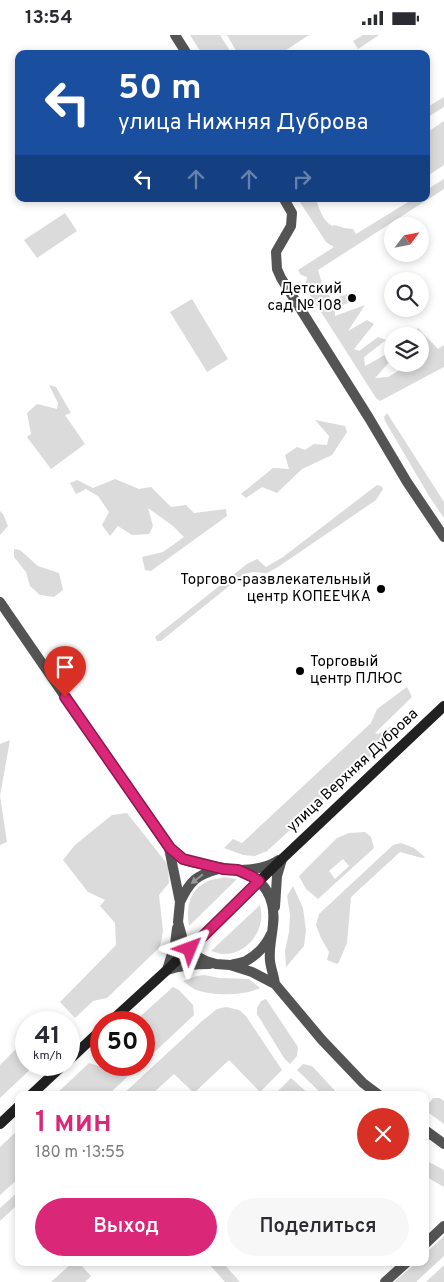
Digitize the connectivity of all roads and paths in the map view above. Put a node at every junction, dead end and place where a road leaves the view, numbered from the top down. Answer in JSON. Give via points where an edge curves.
{"nodes":[{"id":1,"x":175,"y":35,"type":"edge"},
{"id":2,"x":185,"y":50,"type":"edge"},
{"id":3,"x":286,"y":202,"type":"edge"},
{"id":4,"x":444,"y":537,"type":"edge"},
{"id":5,"x":0,"y":602,"type":"edge"},
{"id":6,"x":444,"y":706,"type":"edge"},
{"id":7,"x":170,"y":848,"type":"junction"},
{"id":8,"x":282,"y":859,"type":"junction"},
{"id":9,"x":223,"y":869,"type":"junction"},
{"id":10,"x":238,"y":870,"type":"junction"},
{"id":11,"x":259,"y":881,"type":"junction"},
{"id":12,"x":180,"y":902,"type":"junction"},
{"id":13,"x":274,"y":915,"type":"junction"},
{"id":14,"x":178,"y":921,"type":"junction"},
{"id":15,"x":272,"y":929,"type":"junction"},
{"id":16,"x":190,"y":949,"type":"junction"},
{"id":17,"x":216,"y":964,"type":"junction"},
{"id":18,"x":230,"y":965,"type":"junction"},
{"id":19,"x":167,"y":970,"type":"junction"},
{"id":20,"x":275,"y":984,"type":"junction"},
{"id":21,"x":123,"y":1011,"type":"edge"},
{"id":22,"x":90,"y":1040,"type":"edge"},
{"id":23,"x":80,"y":1049,"type":"edge"},
{"id":24,"x":51,"y":1076,"type":"edge"},
{"id":25,"x":35,"y":1091,"type":"edge"},
{"id":26,"x":374,"y":1091,"type":"edge"},
{"id":27,"x":15,"y":1110,"type":"edge"},
{"id":28,"x":0,"y":1124,"type":"edge"},
{"id":29,"x":429,"y":1133,"type":"edge"},
{"id":30,"x":444,"y":1144,"type":"edge"},
{"id":31,"x":444,"y":1226,"type":"edge"},
{"id":32,"x":429,"y":1240,"type":"edge"},
{"id":33,"x":403,"y":1266,"type":"edge"},
{"id":34,"x":385,"y":1282,"type":"edge"}],
"edges":[{"from":1,"to":2,"type":"street"},
{"from":3,"to":4,"type":"street","via":[[292,213],[291,226],[276,252],[281,278]]},
{"from":5,"to":7,"type":"street"},
{"from":6,"to":8,"type":"main road","name":"улица Верхняя Дуброва"},
{"from":7,"to":9,"type":"street","via":[[183,859]]},
{"from":7,"to":12,"type":"street"},
{"from":8,"to":10,"type":"street","name":"улица Верхняя Дуброва","via":[[263,868]]},
{"from":8,"to":11,"type":"main road","name":"улица Верхняя Дуброва"},
{"from":8,"to":13,"type":"street","via":[[277,876]]},
{"from":9,"to":10,"type":"street","name":"улица Верхняя Дуброва"},
{"from":9,"to":12,"type":"street","one_way":true,"via":[[207,872],[193,881]]},
{"from":10,"to":11,"type":"street"},
{"from":11,"to":13,"type":"street","via":[[272,902]]},
{"from":11,"to":16,"type":"main road","name":"улица Верхняя Дуброва"},
{"from":12,"to":14,"type":"street","name":"улица Верхняя Дуброва"},
{"from":13,"to":15,"type":"street"},
{"from":14,"to":16,"type":"street","via":[[183,940]]},
{"from":14,"to":19,"type":"street","name":"улица Верхняя Дуброва"},
{"from":15,"to":18,"type":"street","via":[[262,949],[246,961]]},
{"from":15,"to":20,"type":"street","via":[[270,961]]},
{"from":16,"to":17,"type":"street","via":[[198,957]]},
{"from":16,"to":19,"type":"main road","name":"улица Верхняя Дуброва"},
{"from":17,"to":18,"type":"street"},
{"from":17,"to":19,"type":"street"},
{"from":18,"to":20,"type":"street"},
{"from":19,"to":21,"type":"main road","name":"улица Верхняя Дуброва"},
{"from":20,"to":26,"type":"street","via":[[322,1039]]},
{"from":22,"to":23,"type":"main road"},
{"from":24,"to":25,"type":"main road"},
{"from":27,"to":28,"type":"main road"},
{"from":29,"to":30,"type":"street"},
{"from":31,"to":32,"type":"street"},
{"from":33,"to":34,"type":"street"}]}
